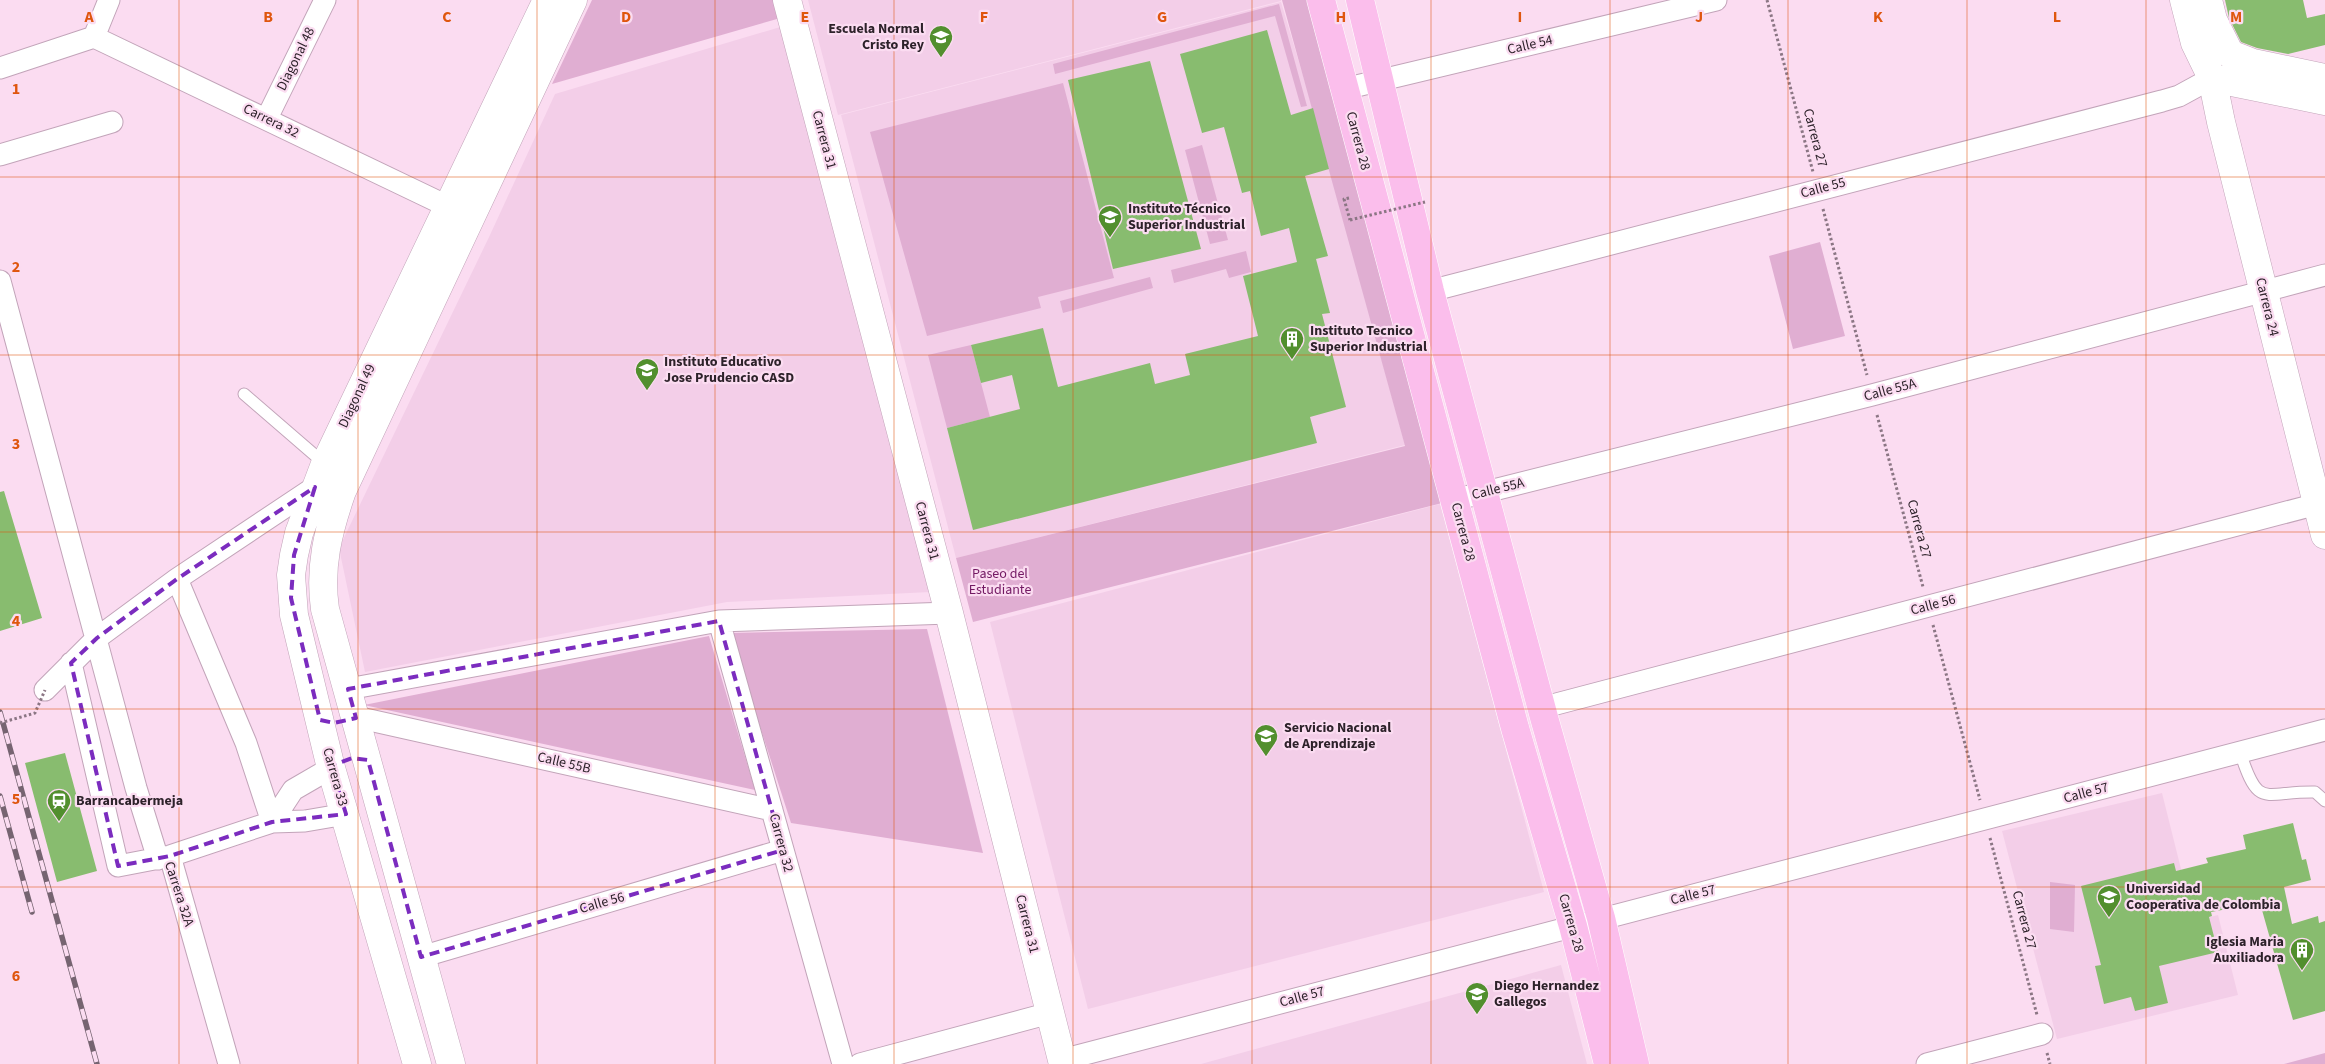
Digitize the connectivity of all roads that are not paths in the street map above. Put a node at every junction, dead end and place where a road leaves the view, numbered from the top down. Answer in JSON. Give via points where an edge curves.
{"nodes":[{"id":1,"x":109,"y":0,"type":"edge"},
{"id":2,"x":325,"y":0,"type":"edge"},
{"id":3,"x":547,"y":0,"type":"edge"},
{"id":4,"x":573,"y":0,"type":"edge"},
{"id":5,"x":787,"y":0,"type":"edge"},
{"id":6,"x":1320,"y":0,"type":"edge"},
{"id":7,"x":1360,"y":0,"type":"edge"},
{"id":8,"x":1716,"y":0,"type":"edge"},
{"id":9,"x":2184,"y":0,"type":"edge"},
{"id":10,"x":2208,"y":0,"type":"edge"},
{"id":11,"x":94,"y":37,"type":"junction"},
{"id":12,"x":2230,"y":54,"type":"junction"},
{"id":13,"x":0,"y":68,"type":"edge"},
{"id":14,"x":2212,"y":78,"type":"junction"},
{"id":15,"x":2325,"y":78,"type":"edge"},
{"id":16,"x":1380,"y":81,"type":"junction"},
{"id":17,"x":1344,"y":89,"type":"junction"},
{"id":18,"x":2325,"y":101,"type":"edge"},
{"id":19,"x":267,"y":118,"type":"junction"},
{"id":20,"x":112,"y":122,"type":"dead end"},
{"id":21,"x":0,"y":155,"type":"edge"},
{"id":22,"x":447,"y":206,"type":"junction"},
{"id":23,"x":2325,"y":275,"type":"edge"},
{"id":24,"x":0,"y":281,"type":"edge"},
{"id":25,"x":1430,"y":291,"type":"junction"},
{"id":26,"x":2263,"y":292,"type":"junction"},
{"id":27,"x":244,"y":394,"type":"dead end"},
{"id":28,"x":320,"y":475,"type":"junction"},
{"id":29,"x":1485,"y":492,"type":"junction"},
{"id":30,"x":1454,"y":500,"type":"junction"},
{"id":31,"x":2321,"y":503,"type":"edge"},
{"id":32,"x":2325,"y":535,"type":"edge"},
{"id":33,"x":177,"y":579,"type":"junction"},
{"id":34,"x":949,"y":613,"type":"junction"},
{"id":35,"x":720,"y":621,"type":"junction"},
{"id":36,"x":97,"y":638,"type":"junction"},
{"id":37,"x":71,"y":663,"type":"junction"},
{"id":38,"x":348,"y":689,"type":"junction"},
{"id":39,"x":45,"y":690,"type":"road end"},
{"id":40,"x":1541,"y":708,"type":"junction"},
{"id":41,"x":356,"y":717,"type":"junction"},
{"id":42,"x":320,"y":720,"type":"junction"},
{"id":43,"x":2325,"y":730,"type":"edge"},
{"id":44,"x":2240,"y":752,"type":"junction"},
{"id":45,"x":368,"y":760,"type":"junction"},
{"id":46,"x":331,"y":768,"type":"junction"},
{"id":47,"x":2325,"y":801,"type":"edge"},
{"id":48,"x":772,"y":810,"type":"junction"},
{"id":49,"x":346,"y":814,"type":"junction"},
{"id":50,"x":272,"y":822,"type":"junction"},
{"id":51,"x":783,"y":850,"type":"junction"},
{"id":52,"x":164,"y":858,"type":"junction"},
{"id":53,"x":1601,"y":918,"type":"junction"},
{"id":54,"x":1573,"y":926,"type":"junction"},
{"id":55,"x":422,"y":957,"type":"junction"},
{"id":56,"x":1050,"y":1012,"type":"junction"},
{"id":57,"x":2042,"y":1034,"type":"road end"},
{"id":58,"x":1063,"y":1062,"type":"edge"},
{"id":59,"x":229,"y":1064,"type":"edge"},
{"id":60,"x":417,"y":1064,"type":"edge"},
{"id":61,"x":451,"y":1064,"type":"edge"},
{"id":62,"x":842,"y":1064,"type":"edge"},
{"id":63,"x":860,"y":1064,"type":"edge"},
{"id":64,"x":1608,"y":1064,"type":"edge"},
{"id":65,"x":1635,"y":1064,"type":"edge"},
{"id":66,"x":1927,"y":1064,"type":"edge"}],
"edges":[{"from":1,"to":11,"type":"street"},
{"from":2,"to":19,"type":"street","name":"Diagonal 48"},
{"from":3,"to":22,"type":"main road","name":"Diagonal 49"},
{"from":4,"to":38,"type":"main road","name":"Diagonal 49","via":[[342,491],[330,523],[322,569],[323,591],[325,609]]},
{"from":5,"to":34,"type":"main road","name":"Carrera 31"},
{"from":6,"to":17,"type":"main road","name":"Carrera 28"},
{"from":7,"to":16,"type":"main road","name":"Carrera 28"},
{"from":8,"to":16,"type":"street","name":"Calle 54"},
{"from":9,"to":14,"type":"main road","name":"Carrera 24","via":[[2195,43]]},
{"from":10,"to":12,"type":"main road","via":[[2213,20]]},
{"from":11,"to":13,"type":"street"},
{"from":11,"to":19,"type":"street","name":"Carrera 32"},
{"from":12,"to":14,"type":"main road"},
{"from":12,"to":15,"type":"main road","via":[[2253,63]]},
{"from":14,"to":18,"type":"main road"},
{"from":14,"to":25,"type":"street","name":"Calle 55","via":[[2179,96],[2162,101]]},
{"from":14,"to":26,"type":"main road","name":"Carrera 24"},
{"from":16,"to":17,"type":"street","name":"Calle 54"},
{"from":16,"to":25,"type":"main road","name":"Carrera 28"},
{"from":17,"to":30,"type":"main road","name":"Carrera 28"},
{"from":19,"to":22,"type":"street","name":"Carrera 32"},
{"from":20,"to":21,"type":"street"},
{"from":22,"to":28,"type":"main road","name":"Diagonal 49"},
{"from":23,"to":26,"type":"street","name":"Calle 55A"},
{"from":24,"to":36,"type":"street"},
{"from":25,"to":29,"type":"main road","name":"Carrera 28"},
{"from":26,"to":29,"type":"street","name":"Calle 55A"},
{"from":26,"to":31,"type":"main road","name":"Carrera 24"},
{"from":27,"to":28,"type":"lane"},
{"from":28,"to":33,"type":"street"},
{"from":28,"to":42,"type":"main road","name":"Carrera 33","via":[[299,533],[291,575],[294,615]]},
{"from":29,"to":30,"type":"street","name":"Calle 55A"},
{"from":29,"to":40,"type":"main road","name":"Carrera 28"},
{"from":30,"to":54,"type":"main road","name":"Carrera 28","via":[[1515,728]]},
{"from":31,"to":32,"type":"main road","name":"Carrera 24"},
{"from":31,"to":40,"type":"street","name":"Calle 56"},
{"from":33,"to":36,"type":"street"},
{"from":33,"to":50,"type":"street","via":[[246,743]]},
{"from":34,"to":35,"type":"street"},
{"from":34,"to":56,"type":"main road","name":"Carrera 31"},
{"from":35,"to":38,"type":"street"},
{"from":35,"to":48,"type":"street","name":"Carrera 32"},
{"from":36,"to":37,"type":"street"},
{"from":36,"to":52,"type":"street","via":[[136,788]]},
{"from":37,"to":39,"type":"street"},
{"from":37,"to":52,"type":"street","name":"Carrera 32A","via":[[118,866]]},
{"from":38,"to":41,"type":"main road"},
{"from":40,"to":53,"type":"main road","name":"Carrera 28"},
{"from":41,"to":42,"type":"main road","via":[[342,723]]},
{"from":41,"to":45,"type":"main road"},
{"from":41,"to":48,"type":"street","name":"Calle 55B"},
{"from":42,"to":46,"type":"main road","name":"Carrera 33"},
{"from":43,"to":44,"type":"street","name":"Calle 57"},
{"from":44,"to":47,"type":"lane","via":[[2249,779],[2258,792],[2266,795],[2315,792]]},
{"from":44,"to":53,"type":"street","name":"Calle 57"},
{"from":45,"to":46,"type":"main road","via":[[352,758]]},
{"from":45,"to":55,"type":"main road"},
{"from":46,"to":49,"type":"main road","name":"Carrera 33"},
{"from":46,"to":50,"type":"street","via":[[293,790]]},
{"from":48,"to":51,"type":"street","name":"Carrera 32"},
{"from":49,"to":50,"type":"street"},
{"from":49,"to":60,"type":"main road","name":"Carrera 33"},
{"from":50,"to":52,"type":"street"},
{"from":51,"to":55,"type":"street","name":"Calle 56"},
{"from":51,"to":62,"type":"street","name":"Carrera 32"},
{"from":52,"to":59,"type":"street","name":"Carrera 32A"},
{"from":53,"to":54,"type":"street","name":"Calle 57"},
{"from":53,"to":65,"type":"main road","name":"Carrera 28"},
{"from":54,"to":58,"type":"street","name":"Calle 57"},
{"from":54,"to":64,"type":"main road","name":"Carrera 28"},
{"from":55,"to":61,"type":"main road"},
{"from":56,"to":58,"type":"main road","name":"Carrera 31"},
{"from":56,"to":63,"type":"street"},
{"from":57,"to":66,"type":"street"}]}
